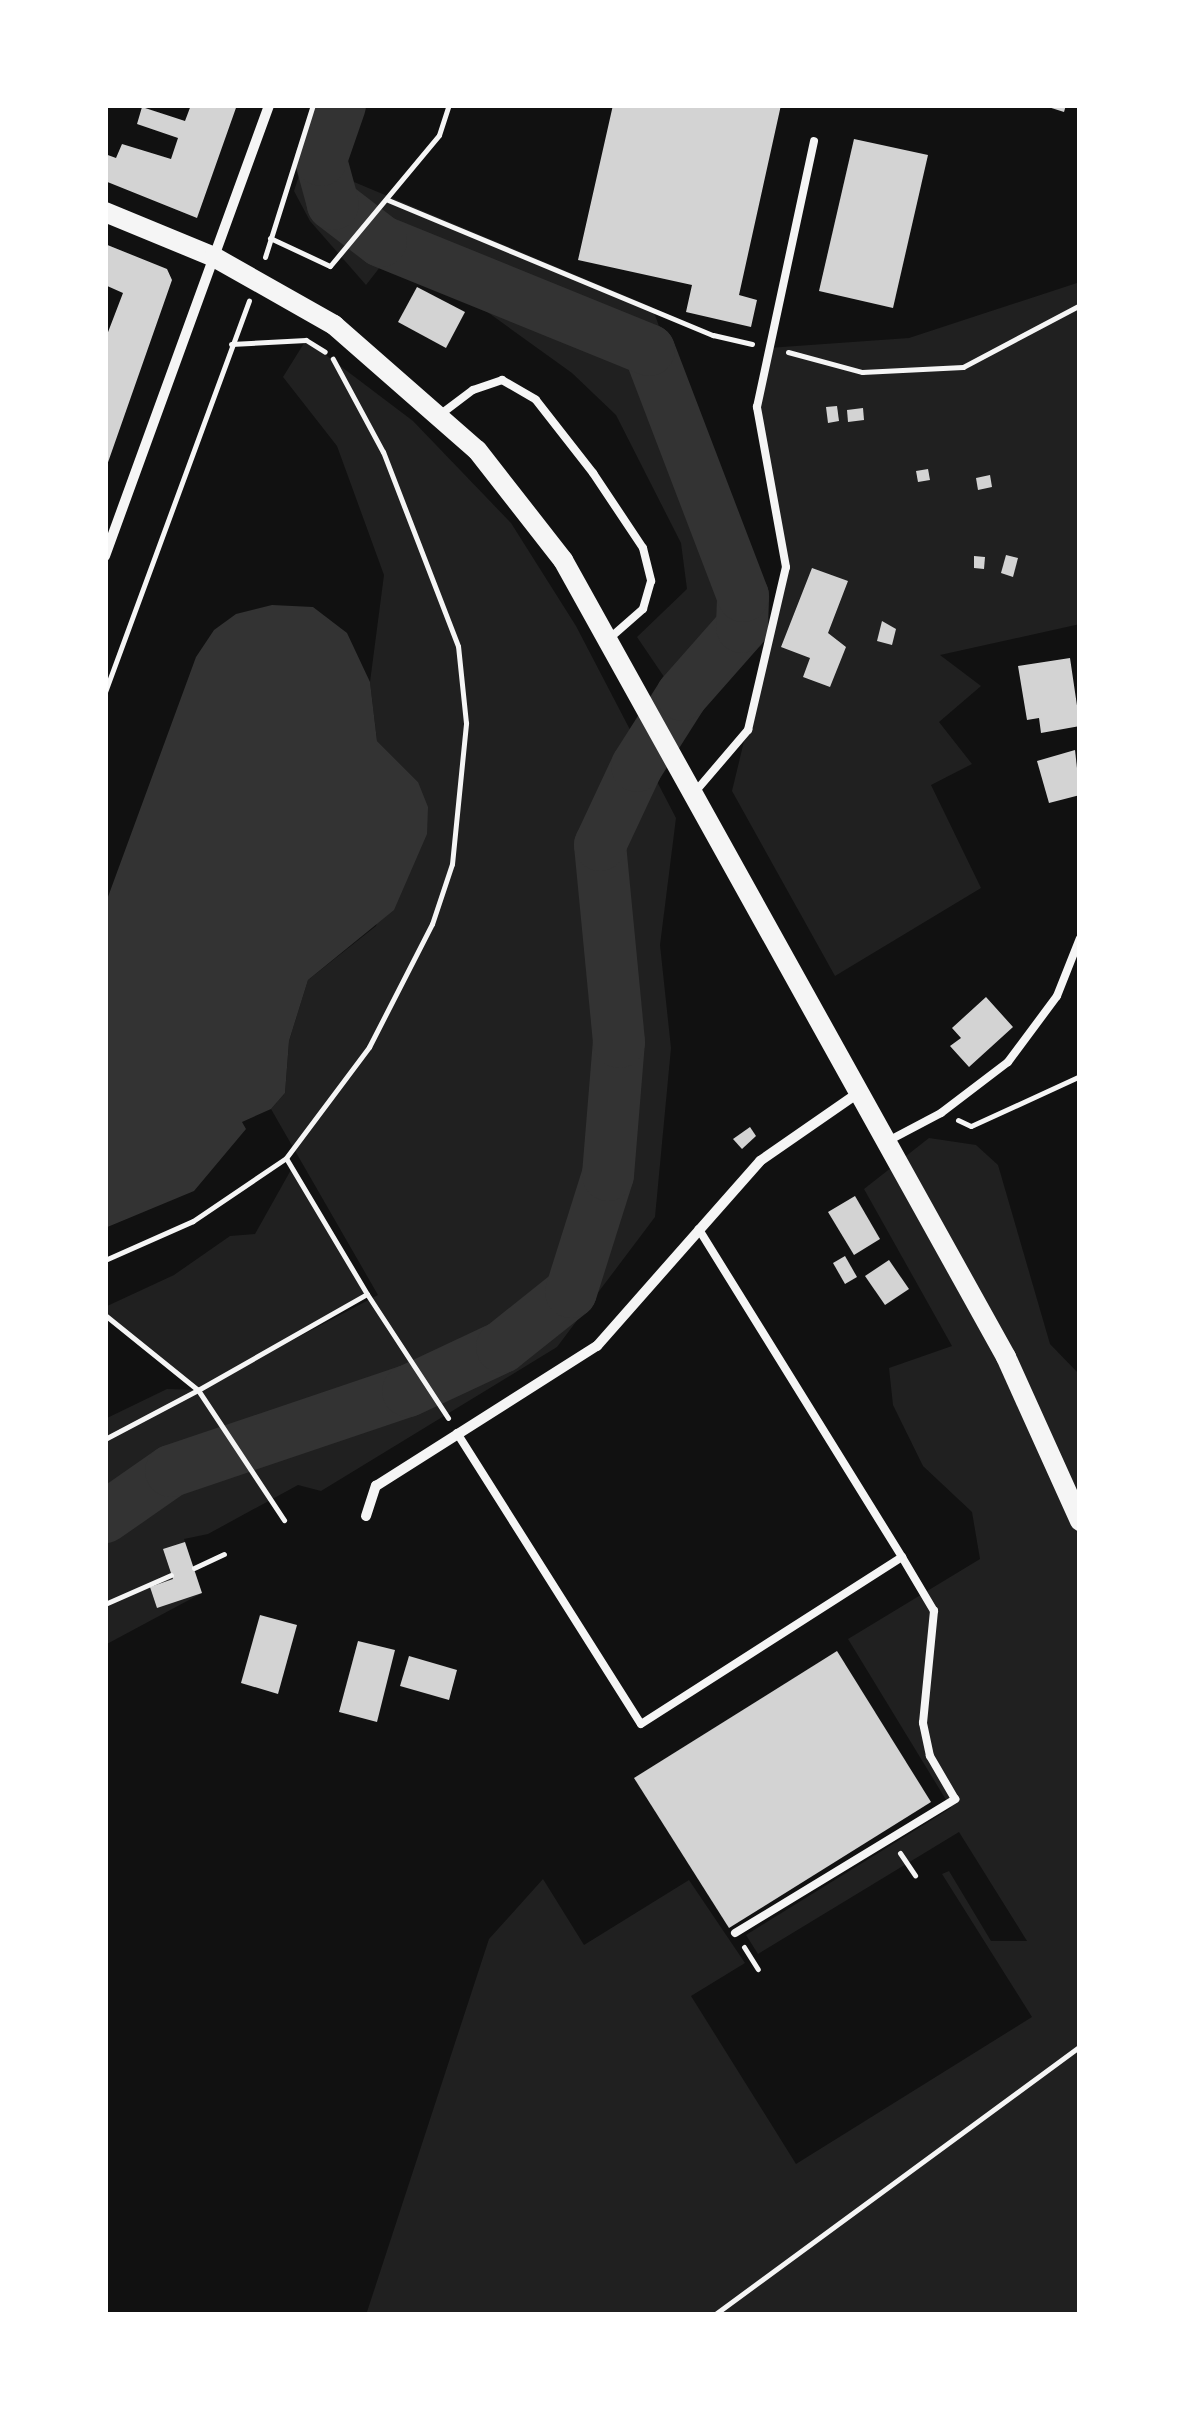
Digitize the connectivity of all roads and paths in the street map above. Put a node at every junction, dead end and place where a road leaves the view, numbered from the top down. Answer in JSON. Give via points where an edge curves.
{"nodes":[{"id":1,"x":269,"y":105,"type":"edge"},
{"id":2,"x":313,"y":105,"type":"edge"},
{"id":3,"x":449,"y":105,"type":"edge"},
{"id":4,"x":814,"y":141,"type":"dead end"},
{"id":5,"x":388,"y":200,"type":"junction"},
{"id":6,"x":105,"y":212,"type":"edge"},
{"id":7,"x":214,"y":257,"type":"junction"},
{"id":8,"x":258,"y":280,"type":"junction"},
{"id":9,"x":1080,"y":305,"type":"edge"},
{"id":10,"x":231,"y":344,"type":"junction"},
{"id":11,"x":768,"y":348,"type":"junction"},
{"id":12,"x":440,"y":414,"type":"junction"},
{"id":13,"x":105,"y":556,"type":"edge"},
{"id":14,"x":610,"y":638,"type":"junction"},
{"id":15,"x":105,"y":692,"type":"edge"},
{"id":16,"x":695,"y":792,"type":"junction"},
{"id":17,"x":1080,"y":938,"type":"edge"},
{"id":18,"x":1080,"y":1076,"type":"edge"},
{"id":19,"x":862,"y":1091,"type":"junction"},
{"id":20,"x":941,"y":1113,"type":"junction"},
{"id":21,"x":888,"y":1141,"type":"junction"},
{"id":22,"x":286,"y":1158,"type":"junction"},
{"id":23,"x":698,"y":1226,"type":"junction"},
{"id":24,"x":105,"y":1260,"type":"edge"},
{"id":25,"x":368,"y":1294,"type":"junction"},
{"id":26,"x":105,"y":1314,"type":"edge"},
{"id":27,"x":198,"y":1390,"type":"junction"},
{"id":28,"x":458,"y":1433,"type":"junction"},
{"id":29,"x":105,"y":1439,"type":"edge"},
{"id":30,"x":366,"y":1516,"type":"dead end"},
{"id":31,"x":284,"y":1520,"type":"dead end"},
{"id":32,"x":1080,"y":1521,"type":"edge"},
{"id":33,"x":224,"y":1554,"type":"dead end"},
{"id":34,"x":902,"y":1557,"type":"junction"},
{"id":35,"x":194,"y":1568,"type":"dead end"},
{"id":36,"x":171,"y":1575,"type":"dead end"},
{"id":37,"x":105,"y":1604,"type":"edge"},
{"id":38,"x":890,"y":1838,"type":"junction"},
{"id":39,"x":915,"y":1875,"type":"dead end"},
{"id":40,"x":735,"y":1933,"type":"joint"},
{"id":41,"x":758,"y":1970,"type":"dead end"},
{"id":42,"x":1080,"y":2046,"type":"edge"},
{"id":43,"x":714,"y":2315,"type":"edge"}],
"edges":[{"from":1,"to":7,"type":"street"},
{"from":2,"to":5,"type":"path","via":[[270,238],[330,266]]},
{"from":3,"to":5,"type":"path","via":[[439,135]]},
{"from":4,"to":11,"type":"lane"},
{"from":5,"to":11,"type":"path","via":[[713,335]]},
{"from":6,"to":7,"type":"main road"},
{"from":7,"to":8,"type":"main road"},
{"from":7,"to":13,"type":"street"},
{"from":8,"to":10,"type":"path"},
{"from":8,"to":12,"type":"main road","via":[[334,325]]},
{"from":9,"to":11,"type":"path","via":[[963,366],[862,372]]},
{"from":10,"to":15,"type":"path"},
{"from":10,"to":22,"type":"path","via":[[306,340],[347,376],[442,593],[458,646],[466,723],[452,864],[432,924],[369,1047]]},
{"from":11,"to":16,"type":"lane","via":[[756,408],[786,566],[748,730]]},
{"from":12,"to":14,"type":"main road","via":[[511,490]]},
{"from":12,"to":14,"type":"lane","via":[[473,390],[502,380],[536,400],[593,473],[643,548],[650,581],[643,609]]},
{"from":14,"to":16,"type":"main road"},
{"from":16,"to":19,"type":"main road"},
{"from":17,"to":20,"type":"lane","via":[[1057,996],[1008,1062]]},
{"from":18,"to":20,"type":"path","via":[[971,1126]]},
{"from":19,"to":21,"type":"main road"},
{"from":19,"to":23,"type":"street","via":[[772,1150]]},
{"from":20,"to":21,"type":"lane"},
{"from":21,"to":32,"type":"main road","via":[[1006,1357]]},
{"from":22,"to":24,"type":"path","via":[[194,1221]]},
{"from":22,"to":25,"type":"path"},
{"from":23,"to":28,"type":"street","via":[[597,1346]]},
{"from":23,"to":34,"type":"lane"},
{"from":25,"to":27,"type":"path"},
{"from":25,"to":28,"type":"path"},
{"from":26,"to":27,"type":"path"},
{"from":27,"to":29,"type":"path"},
{"from":27,"to":31,"type":"path"},
{"from":28,"to":30,"type":"street","via":[[376,1486]]},
{"from":28,"to":34,"type":"lane","via":[[641,1724]]},
{"from":33,"to":35,"type":"path"},
{"from":34,"to":38,"type":"lane","via":[[934,1611],[924,1723],[930,1756],[955,1799]]},
{"from":36,"to":37,"type":"path"},
{"from":38,"to":39,"type":"path"},
{"from":38,"to":40,"type":"lane"},
{"from":40,"to":41,"type":"path"},
{"from":42,"to":43,"type":"path"}]}
